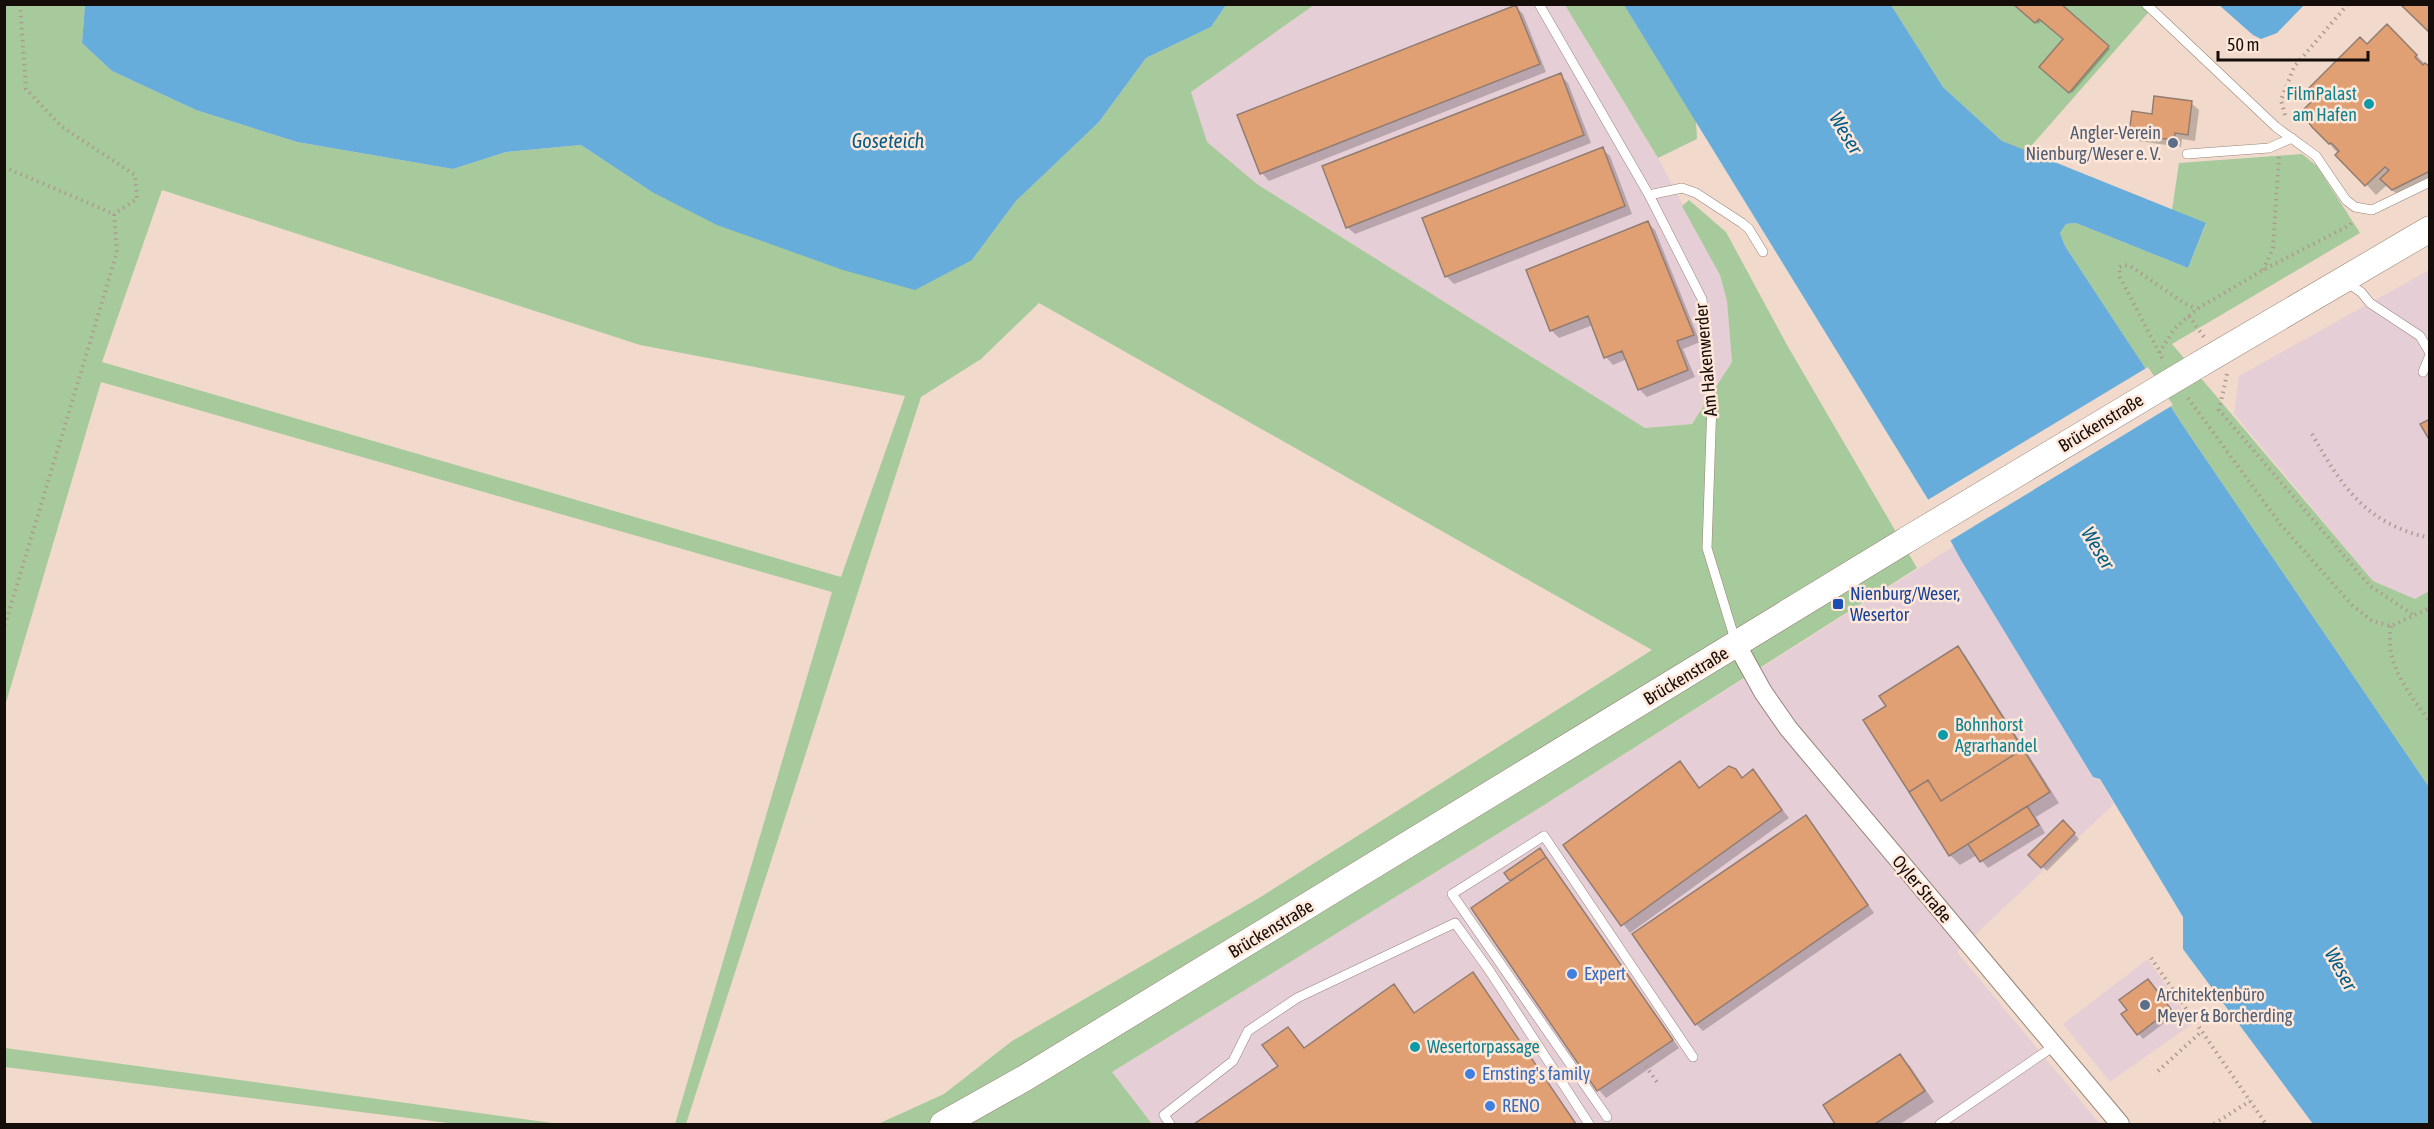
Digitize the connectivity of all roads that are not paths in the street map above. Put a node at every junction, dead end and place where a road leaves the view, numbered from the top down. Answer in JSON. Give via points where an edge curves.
{"nodes":[{"id":1,"x":1539,"y":4,"type":"edge"},
{"id":2,"x":2146,"y":4,"type":"edge"},
{"id":3,"x":2292,"y":138,"type":"junction"},
{"id":4,"x":2187,"y":154,"type":"dead end"},
{"id":5,"x":2430,"y":182,"type":"edge"},
{"id":6,"x":1649,"y":195,"type":"junction"},
{"id":7,"x":2430,"y":229,"type":"edge"},
{"id":8,"x":1763,"y":252,"type":"dead end"},
{"id":9,"x":2344,"y":281,"type":"junction"},
{"id":10,"x":2430,"y":331,"type":"edge"},
{"id":11,"x":2421,"y":336,"type":"junction"},
{"id":12,"x":2430,"y":354,"type":"edge"},
{"id":13,"x":2423,"y":372,"type":"dead end"},
{"id":14,"x":1737,"y":645,"type":"junction"},
{"id":15,"x":2054,"y":1046,"type":"junction"},
{"id":16,"x":1693,"y":1057,"type":"dead end"},
{"id":17,"x":1607,"y":1117,"type":"dead end"},
{"id":18,"x":943,"y":1125,"type":"edge"},
{"id":19,"x":1170,"y":1125,"type":"edge"},
{"id":20,"x":1589,"y":1125,"type":"edge"},
{"id":21,"x":1940,"y":1125,"type":"edge"},
{"id":22,"x":2120,"y":1125,"type":"edge"}],
"edges":[{"from":1,"to":6,"type":"lane","name":"Am Hakenwerder"},
{"from":2,"to":3,"type":"lane"},
{"from":3,"to":4,"type":"lane","via":[[2269,148]]},
{"from":3,"to":5,"type":"lane","via":[[2316,156],[2346,200],[2361,209],[2372,210]]},
{"from":6,"to":8,"type":"lane","via":[[1682,188],[1696,193],[1742,223]]},
{"from":6,"to":14,"type":"lane","name":"Am Hakenwerder","via":[[1702,299],[1713,402],[1707,548]]},
{"from":7,"to":9,"type":"street","name":"Brückenstraße"},
{"from":9,"to":11,"type":"lane"},
{"from":9,"to":14,"type":"street","name":"Brückenstraße","bridge":true},
{"from":10,"to":11,"type":"lane"},
{"from":11,"to":12,"type":"lane"},
{"from":12,"to":13,"type":"lane"},
{"from":14,"to":15,"type":"street","name":"Oyler Straße","via":[[1788,728]]},
{"from":14,"to":18,"type":"street","name":"Brückenstraße"},
{"from":15,"to":21,"type":"lane"},
{"from":15,"to":22,"type":"street","name":"Oyler Straße"},
{"from":16,"to":17,"type":"lane","via":[[1544,836],[1452,894]]},
{"from":19,"to":20,"type":"lane","via":[[1164,1115],[1233,1061],[1248,1031],[1297,998],[1455,923]]}]}
